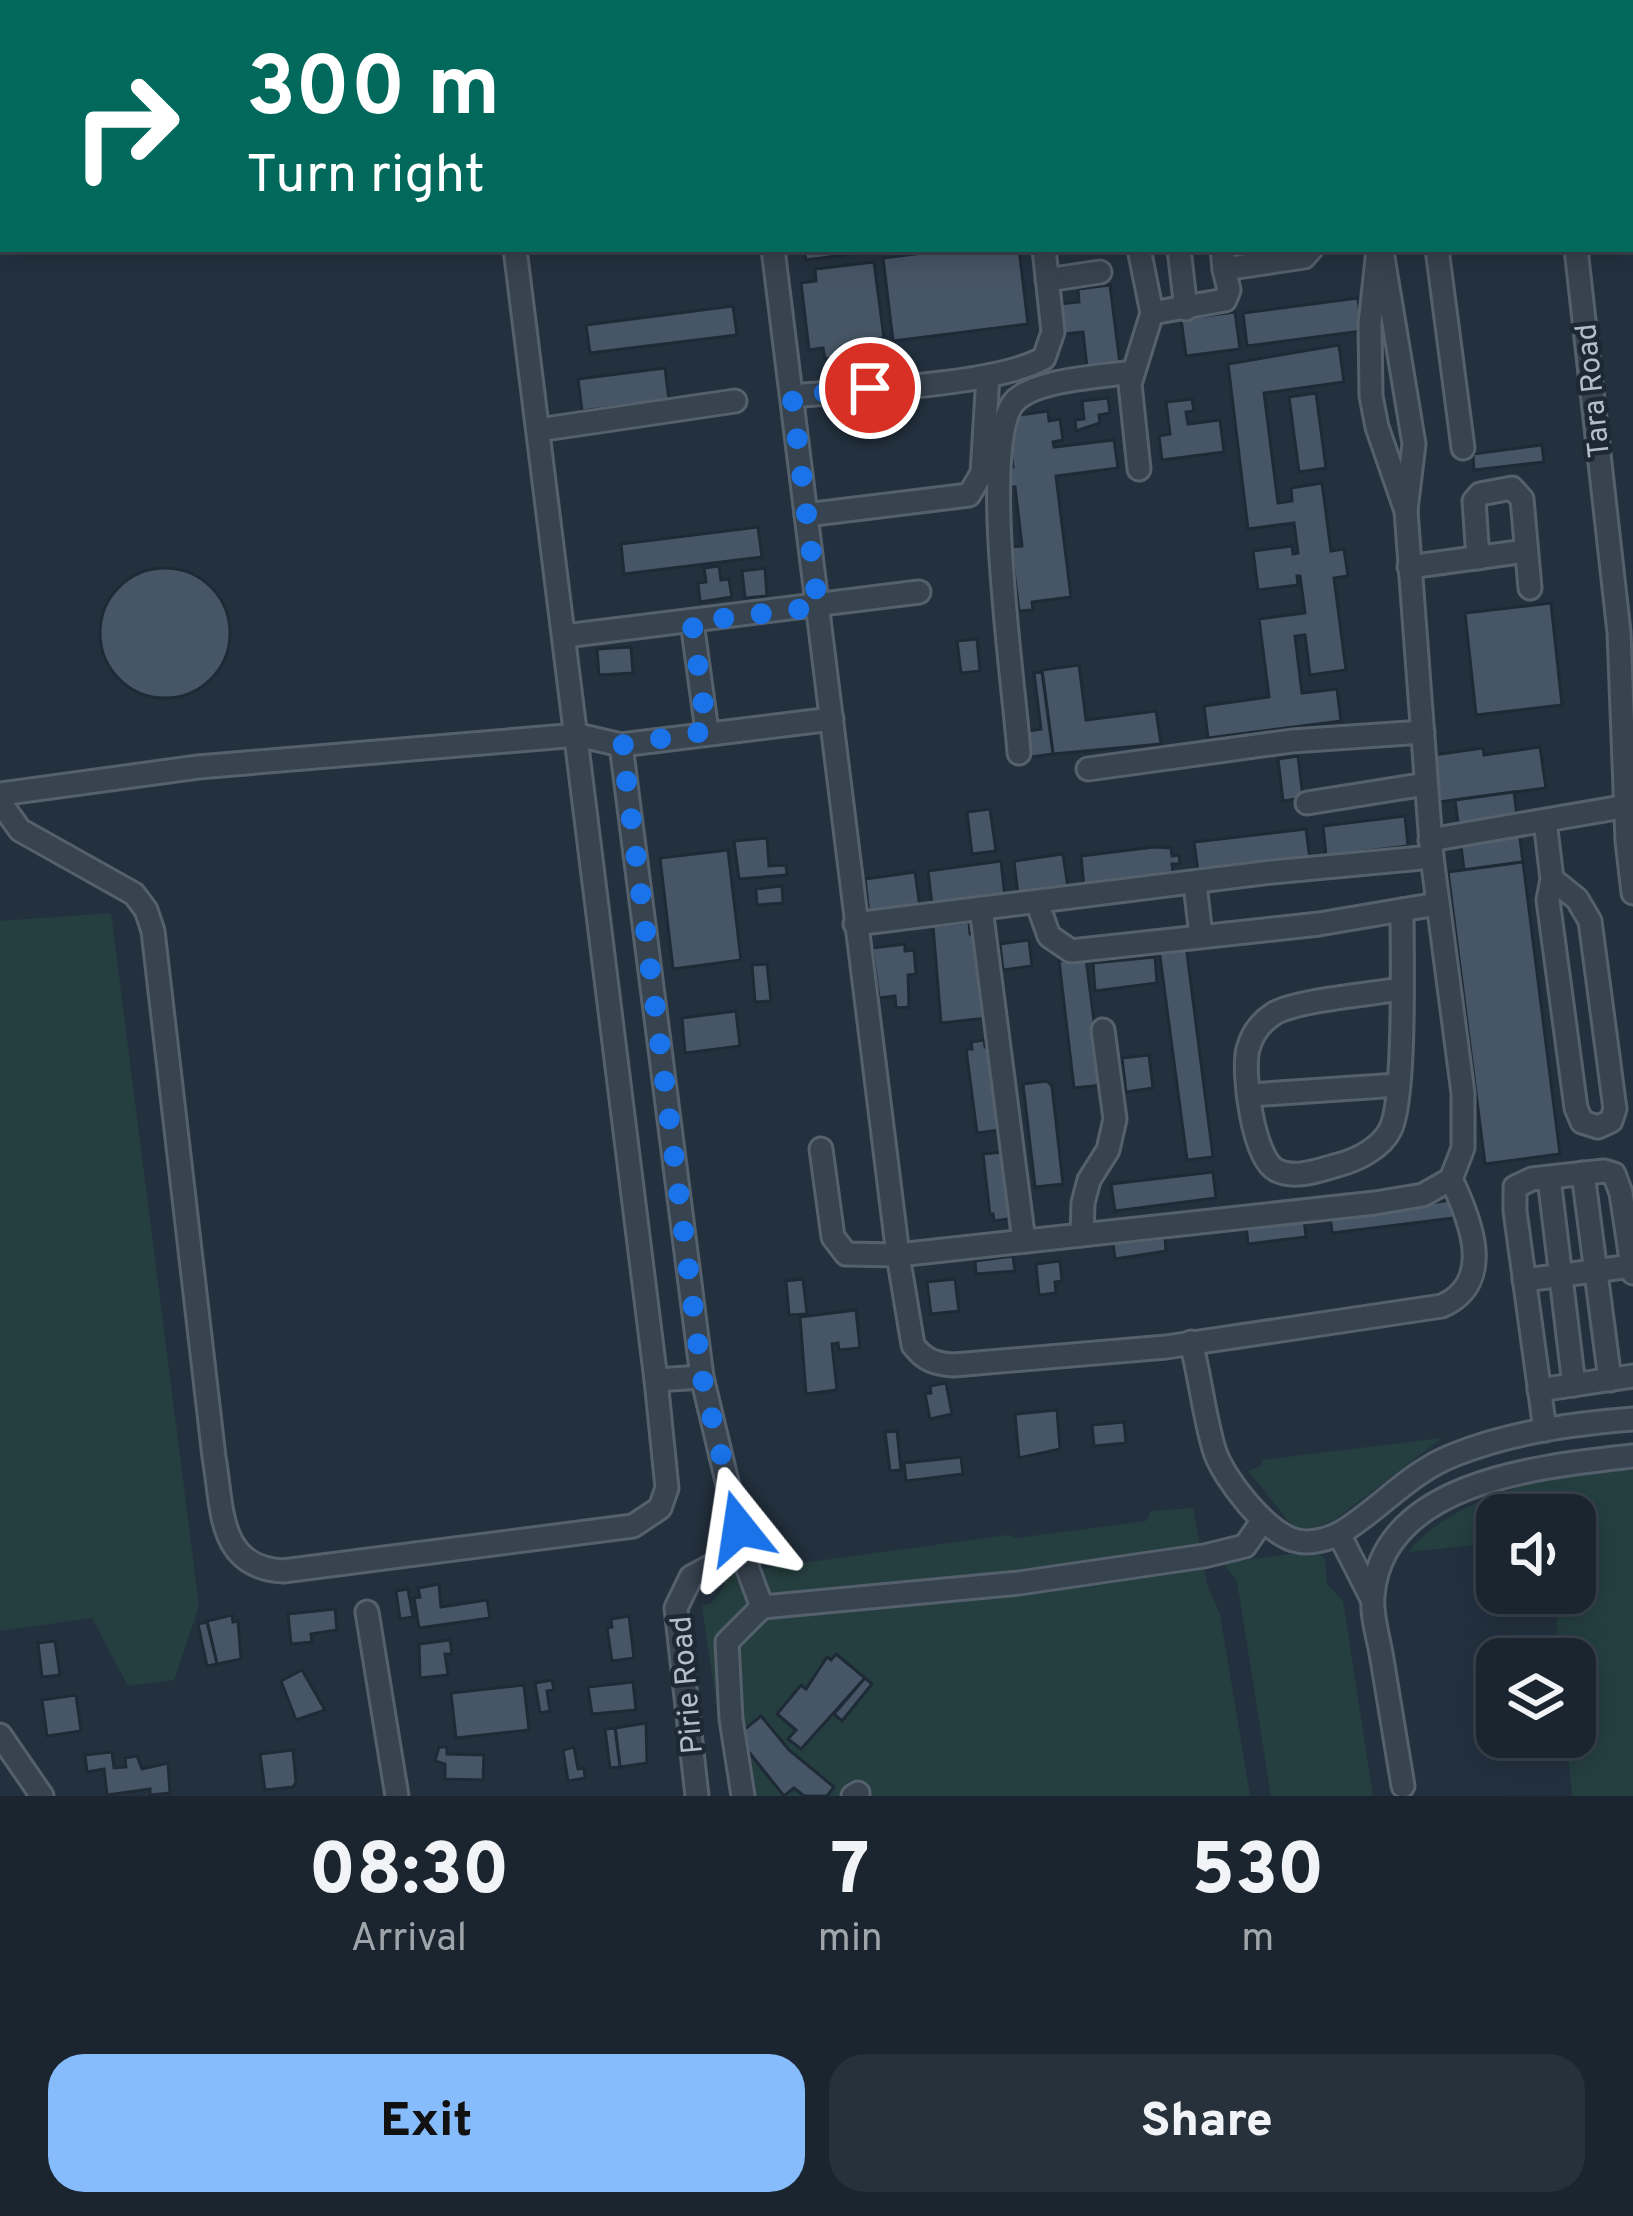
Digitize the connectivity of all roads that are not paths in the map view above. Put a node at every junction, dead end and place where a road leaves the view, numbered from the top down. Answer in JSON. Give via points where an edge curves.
{"nodes":[{"id":1,"x":515,"y":252,"type":"edge"},
{"id":2,"x":773,"y":252,"type":"edge"},
{"id":3,"x":1043,"y":252,"type":"edge"},
{"id":4,"x":1140,"y":252,"type":"edge"},
{"id":5,"x":1179,"y":252,"type":"edge"},
{"id":6,"x":1308,"y":252,"type":"edge"},
{"id":7,"x":1380,"y":252,"type":"edge"},
{"id":8,"x":1381,"y":252,"type":"edge"},
{"id":9,"x":1438,"y":252,"type":"edge"},
{"id":10,"x":1576,"y":252,"type":"edge"},
{"id":11,"x":1265,"y":256,"type":"edge"},
{"id":12,"x":1223,"y":259,"type":"edge"},
{"id":13,"x":1100,"y":272,"type":"dead end"},
{"id":14,"x":1047,"y":280,"type":"junction"},
{"id":15,"x":1186,"y":309,"type":"junction"},
{"id":16,"x":1152,"y":314,"type":"junction"},
{"id":17,"x":1131,"y":372,"type":"junction"},
{"id":18,"x":988,"y":376,"type":"junction"},
{"id":19,"x":792,"y":396,"type":"junction"},
{"id":20,"x":735,"y":401,"type":"dead end"},
{"id":21,"x":538,"y":430,"type":"junction"},
{"id":22,"x":1463,"y":448,"type":"dead end"},
{"id":23,"x":1139,"y":469,"type":"dead end"},
{"id":24,"x":1406,"y":511,"type":"junction"},
{"id":25,"x":806,"y":515,"type":"junction"},
{"id":26,"x":1526,"y":551,"type":"junction"},
{"id":27,"x":1478,"y":558,"type":"junction"},
{"id":28,"x":1409,"y":567,"type":"junction"},
{"id":29,"x":1530,"y":588,"type":"dead end"},
{"id":30,"x":919,"y":592,"type":"dead end"},
{"id":31,"x":818,"y":607,"type":"junction"},
{"id":32,"x":692,"y":622,"type":"junction"},
{"id":33,"x":565,"y":637,"type":"junction"},
{"id":34,"x":832,"y":719,"type":"junction"},
{"id":35,"x":707,"y":731,"type":"junction"},
{"id":36,"x":1423,"y":732,"type":"junction"},
{"id":37,"x":578,"y":734,"type":"junction"},
{"id":38,"x":622,"y":745,"type":"junction"},
{"id":39,"x":1019,"y":753,"type":"dead end"},
{"id":40,"x":1088,"y":769,"type":"dead end"},
{"id":41,"x":1426,"y":784,"type":"junction"},
{"id":42,"x":0,"y":798,"type":"edge"},
{"id":43,"x":1307,"y":803,"type":"dead end"},
{"id":44,"x":1630,"y":805,"type":"edge"},
{"id":45,"x":1545,"y":821,"type":"junction"},
{"id":46,"x":1431,"y":848,"type":"junction"},
{"id":47,"x":1552,"y":879,"type":"junction"},
{"id":48,"x":1195,"y":884,"type":"junction"},
{"id":49,"x":1633,"y":893,"type":"edge"},
{"id":50,"x":1037,"y":902,"type":"junction"},
{"id":51,"x":1437,"y":904,"type":"junction"},
{"id":52,"x":981,"y":908,"type":"junction"},
{"id":53,"x":1402,"y":910,"type":"junction"},
{"id":54,"x":855,"y":924,"type":"junction"},
{"id":55,"x":1201,"y":936,"type":"junction"},
{"id":56,"x":1401,"y":988,"type":"junction"},
{"id":57,"x":1103,"y":1030,"type":"dead end"},
{"id":58,"x":1398,"y":1085,"type":"junction"},
{"id":59,"x":1250,"y":1096,"type":"junction"},
{"id":60,"x":821,"y":1149,"type":"dead end"},
{"id":61,"x":1583,"y":1173,"type":"junction"},
{"id":62,"x":1549,"y":1178,"type":"junction"},
{"id":63,"x":1451,"y":1179,"type":"junction"},
{"id":64,"x":1082,"y":1235,"type":"junction"},
{"id":65,"x":1024,"y":1240,"type":"junction"},
{"id":66,"x":898,"y":1255,"type":"junction"},
{"id":67,"x":1632,"y":1270,"type":"edge"},
{"id":68,"x":1595,"y":1271,"type":"junction"},
{"id":69,"x":1560,"y":1276,"type":"junction"},
{"id":70,"x":1524,"y":1280,"type":"junction"},
{"id":71,"x":1191,"y":1342,"type":"junction"},
{"id":72,"x":702,"y":1377,"type":"junction"},
{"id":73,"x":1622,"y":1378,"type":"edge"},
{"id":74,"x":656,"y":1380,"type":"junction"},
{"id":75,"x":1574,"y":1385,"type":"junction"},
{"id":76,"x":1539,"y":1390,"type":"junction"},
{"id":77,"x":1633,"y":1419,"type":"edge"},
{"id":78,"x":1545,"y":1430,"type":"junction"},
{"id":79,"x":1633,"y":1456,"type":"edge"},
{"id":80,"x":1264,"y":1520,"type":"junction"},
{"id":81,"x":741,"y":1532,"type":"junction"},
{"id":82,"x":1339,"y":1534,"type":"junction"},
{"id":83,"x":1372,"y":1600,"type":"junction"},
{"id":84,"x":762,"y":1607,"type":"junction"},
{"id":85,"x":368,"y":1612,"type":"dead end"},
{"id":86,"x":0,"y":1736,"type":"edge"},
{"id":87,"x":736,"y":1762,"type":"junction"},
{"id":88,"x":1403,"y":1786,"type":"dead end"},
{"id":89,"x":42,"y":1796,"type":"edge"},
{"id":90,"x":397,"y":1796,"type":"edge"},
{"id":91,"x":697,"y":1796,"type":"edge"},
{"id":92,"x":743,"y":1796,"type":"edge"},
{"id":93,"x":763,"y":1796,"type":"edge"}],
"edges":[{"from":1,"to":21,"type":"street"},
{"from":2,"to":19,"type":"street"},
{"from":3,"to":14,"type":"street"},
{"from":4,"to":16,"type":"street"},
{"from":5,"to":15,"type":"street"},
{"from":6,"to":11,"type":"street"},
{"from":7,"to":24,"type":"street","via":[[1371,396]]},
{"from":8,"to":24,"type":"street","via":[[1414,444]]},
{"from":9,"to":22,"type":"street"},
{"from":10,"to":44,"type":"street","name":"Tara Road"},
{"from":11,"to":12,"type":"street"},
{"from":12,"to":15,"type":"street","via":[[1225,300]]},
{"from":13,"to":14,"type":"street"},
{"from":14,"to":18,"type":"street","via":[[1053,332],[1044,358]]},
{"from":15,"to":16,"type":"street"},
{"from":16,"to":17,"type":"street"},
{"from":17,"to":23,"type":"street"},
{"from":17,"to":39,"type":"street","via":[[1038,387],[1006,417],[996,501]]},
{"from":18,"to":19,"type":"street"},
{"from":18,"to":25,"type":"street","via":[[982,473],[969,494]]},
{"from":19,"to":25,"type":"street"},
{"from":20,"to":21,"type":"street"},
{"from":21,"to":33,"type":"street"},
{"from":24,"to":28,"type":"street"},
{"from":25,"to":31,"type":"street"},
{"from":26,"to":27,"type":"street"},
{"from":26,"to":27,"type":"street","via":[[1521,495],[1512,488],[1474,501]]},
{"from":26,"to":29,"type":"street"},
{"from":27,"to":28,"type":"street"},
{"from":28,"to":36,"type":"street"},
{"from":30,"to":31,"type":"street"},
{"from":31,"to":32,"type":"street"},
{"from":31,"to":34,"type":"street"},
{"from":32,"to":33,"type":"street"},
{"from":32,"to":35,"type":"street"},
{"from":33,"to":37,"type":"street"},
{"from":34,"to":35,"type":"street"},
{"from":34,"to":54,"type":"street"},
{"from":35,"to":38,"type":"street"},
{"from":36,"to":40,"type":"street"},
{"from":36,"to":41,"type":"street"},
{"from":37,"to":38,"type":"street"},
{"from":37,"to":42,"type":"street","via":[[198,767]]},
{"from":37,"to":74,"type":"street"},
{"from":38,"to":72,"type":"street"},
{"from":41,"to":43,"type":"street"},
{"from":41,"to":46,"type":"street"},
{"from":42,"to":74,"type":"street","via":[[20,830],[134,894],[153,931],[214,1457],[235,1551],[265,1570],[283,1570],[633,1526],[657,1511],[667,1488]]},
{"from":44,"to":45,"type":"street"},
{"from":44,"to":49,"type":"street","name":"Tara Road"},
{"from":45,"to":46,"type":"street"},
{"from":45,"to":47,"type":"street"},
{"from":46,"to":48,"type":"street"},
{"from":46,"to":51,"type":"street"},
{"from":47,"to":47,"type":"street","via":[[1590,921],[1615,1109],[1598,1127],[1582,1122],[1576,1108],[1548,900]]},
{"from":48,"to":50,"type":"street"},
{"from":48,"to":55,"type":"street"},
{"from":50,"to":52,"type":"street"},
{"from":50,"to":55,"type":"street","via":[[1049,936],[1071,951]]},
{"from":51,"to":53,"type":"street"},
{"from":51,"to":63,"type":"street","via":[[1465,1123]]},
{"from":52,"to":54,"type":"street"},
{"from":52,"to":65,"type":"street"},
{"from":53,"to":55,"type":"street"},
{"from":53,"to":56,"type":"street"},
{"from":54,"to":66,"type":"street"},
{"from":56,"to":58,"type":"street"},
{"from":56,"to":59,"type":"street","via":[[1279,1011],[1249,1045]]},
{"from":57,"to":64,"type":"street","via":[[1115,1118],[1083,1203]]},
{"from":58,"to":59,"type":"street"},
{"from":58,"to":59,"type":"street","via":[[1383,1140],[1346,1163],[1303,1174],[1265,1162]]},
{"from":60,"to":66,"type":"street","via":[[836,1246],[845,1254]]},
{"from":61,"to":62,"type":"street"},
{"from":61,"to":67,"type":"street","via":[[1617,1178]]},
{"from":61,"to":68,"type":"street"},
{"from":62,"to":69,"type":"street"},
{"from":62,"to":70,"type":"street","via":[[1514,1191]]},
{"from":63,"to":64,"type":"street","via":[[1423,1195],[1375,1203]]},
{"from":63,"to":71,"type":"street","via":[[1475,1254],[1455,1300]]},
{"from":64,"to":65,"type":"street"},
{"from":65,"to":66,"type":"street"},
{"from":66,"to":71,"type":"street","via":[[914,1345],[935,1364]]},
{"from":67,"to":68,"type":"street"},
{"from":68,"to":69,"type":"street"},
{"from":68,"to":73,"type":"street"},
{"from":69,"to":70,"type":"street"},
{"from":69,"to":75,"type":"street"},
{"from":70,"to":76,"type":"street"},
{"from":71,"to":80,"type":"street","via":[[1214,1450]]},
{"from":72,"to":74,"type":"street"},
{"from":72,"to":81,"type":"street"},
{"from":73,"to":75,"type":"street"},
{"from":75,"to":76,"type":"street"},
{"from":76,"to":78,"type":"street"},
{"from":77,"to":78,"type":"street"},
{"from":78,"to":82,"type":"street","via":[[1426,1468]]},
{"from":79,"to":83,"type":"street","via":[[1535,1467],[1426,1510],[1392,1538]]},
{"from":80,"to":82,"type":"street","via":[[1301,1542]]},
{"from":80,"to":84,"type":"street","via":[[1245,1546],[1209,1555]]},
{"from":81,"to":84,"type":"street"},
{"from":81,"to":91,"type":"street","name":"Pirie Road","via":[[691,1577],[676,1608]]},
{"from":82,"to":83,"type":"street"},
{"from":83,"to":88,"type":"street"},
{"from":84,"to":87,"type":"street","via":[[727,1642]]},
{"from":85,"to":90,"type":"street"},
{"from":86,"to":89,"type":"street"},
{"from":87,"to":92,"type":"street"},
{"from":87,"to":93,"type":"street"}]}
